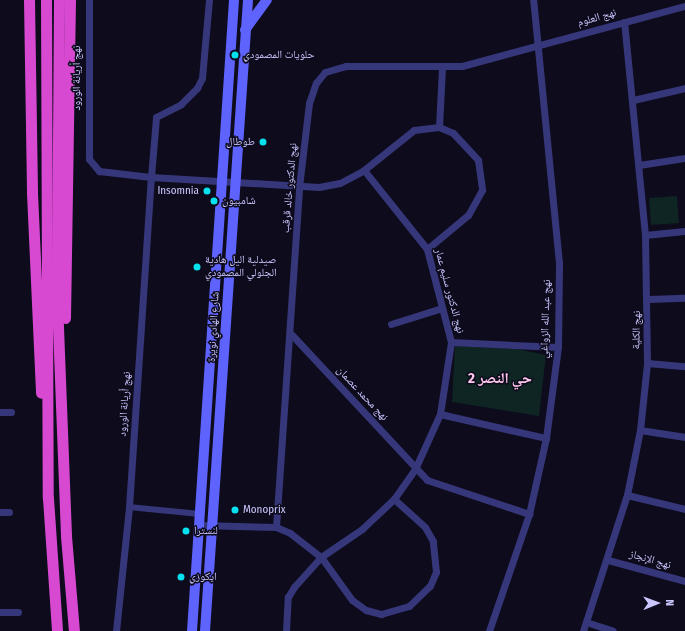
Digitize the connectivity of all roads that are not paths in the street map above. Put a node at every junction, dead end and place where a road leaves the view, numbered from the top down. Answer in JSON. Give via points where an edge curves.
{"nodes":[{"id":1,"x":24,"y":0,"type":"edge"},
{"id":2,"x":29,"y":0,"type":"edge"},
{"id":3,"x":46,"y":0,"type":"edge"},
{"id":4,"x":60,"y":0,"type":"edge"},
{"id":5,"x":70,"y":0,"type":"edge"},
{"id":6,"x":77,"y":0,"type":"edge"},
{"id":7,"x":89,"y":0,"type":"edge"},
{"id":8,"x":208,"y":0,"type":"edge"},
{"id":9,"x":234,"y":0,"type":"edge"},
{"id":10,"x":248,"y":0,"type":"edge"},
{"id":11,"x":267,"y":0,"type":"edge"},
{"id":12,"x":533,"y":0,"type":"edge"},
{"id":13,"x":685,"y":6,"type":"edge"},
{"id":14,"x":624,"y":22,"type":"junction"},
{"id":15,"x":244,"y":32,"type":"junction"},
{"id":16,"x":538,"y":46,"type":"junction"},
{"id":17,"x":30,"y":63,"type":"junction"},
{"id":18,"x":442,"y":67,"type":"junction"},
{"id":19,"x":685,"y":88,"type":"edge"},
{"id":20,"x":633,"y":100,"type":"junction"},
{"id":21,"x":439,"y":126,"type":"junction"},
{"id":22,"x":685,"y":158,"type":"edge"},
{"id":23,"x":639,"y":165,"type":"junction"},
{"id":24,"x":364,"y":170,"type":"junction"},
{"id":25,"x":151,"y":177,"type":"junction"},
{"id":26,"x":68,"y":180,"type":"junction"},
{"id":27,"x":223,"y":182,"type":"junction"},
{"id":28,"x":235,"y":183,"type":"junction"},
{"id":29,"x":299,"y":187,"type":"junction"},
{"id":30,"x":685,"y":231,"type":"edge"},
{"id":31,"x":645,"y":235,"type":"junction"},
{"id":32,"x":427,"y":248,"type":"junction"},
{"id":33,"x":685,"y":298,"type":"edge"},
{"id":34,"x":648,"y":299,"type":"junction"},
{"id":35,"x":442,"y":308,"type":"junction"},
{"id":36,"x":391,"y":324,"type":"dead end"},
{"id":37,"x":292,"y":335,"type":"junction"},
{"id":38,"x":451,"y":342,"type":"junction"},
{"id":39,"x":558,"y":347,"type":"junction"},
{"id":40,"x":647,"y":363,"type":"junction"},
{"id":41,"x":685,"y":366,"type":"edge"},
{"id":42,"x":61,"y":409,"type":"junction"},
{"id":43,"x":0,"y":412,"type":"edge"},
{"id":44,"x":11,"y":412,"type":"dead end"},
{"id":45,"x":440,"y":414,"type":"junction"},
{"id":46,"x":640,"y":430,"type":"junction"},
{"id":47,"x":685,"y":437,"type":"edge"},
{"id":48,"x":546,"y":438,"type":"junction"},
{"id":49,"x":415,"y":469,"type":"junction"},
{"id":50,"x":627,"y":495,"type":"junction"},
{"id":51,"x":48,"y":498,"type":"junction"},
{"id":52,"x":394,"y":499,"type":"junction"},
{"id":53,"x":130,"y":507,"type":"junction"},
{"id":54,"x":685,"y":509,"type":"edge"},
{"id":55,"x":0,"y":512,"type":"edge"},
{"id":56,"x":9,"y":512,"type":"dead end"},
{"id":57,"x":529,"y":514,"type":"junction"},
{"id":58,"x":199,"y":519,"type":"junction"},
{"id":59,"x":214,"y":525,"type":"junction"},
{"id":60,"x":276,"y":527,"type":"junction"},
{"id":61,"x":321,"y":557,"type":"junction"},
{"id":62,"x":608,"y":560,"type":"junction"},
{"id":63,"x":685,"y":581,"type":"edge"},
{"id":64,"x":0,"y":612,"type":"edge"},
{"id":65,"x":18,"y":612,"type":"dead end"},
{"id":66,"x":586,"y":622,"type":"junction"},
{"id":67,"x":57,"y":631,"type":"edge"},
{"id":68,"x":74,"y":631,"type":"edge"},
{"id":69,"x":116,"y":631,"type":"edge"},
{"id":70,"x":192,"y":631,"type":"edge"},
{"id":71,"x":205,"y":631,"type":"edge"},
{"id":72,"x":286,"y":631,"type":"edge"},
{"id":73,"x":489,"y":631,"type":"edge"},
{"id":74,"x":583,"y":631,"type":"edge"},
{"id":75,"x":614,"y":631,"type":"edge"}],
"edges":[{"from":1,"to":17,"type":"highway"},
{"from":2,"to":17,"type":"highway"},
{"from":3,"to":51,"type":"highway"},
{"from":4,"to":42,"type":"highway","via":[[57,302]]},
{"from":5,"to":26,"type":"highway"},
{"from":6,"to":26,"type":"highway","via":[[75,98]]},
{"from":7,"to":25,"type":"street","name":"نهج أريانة الورود","via":[[89,159],[98,171]]},
{"from":8,"to":25,"type":"street","name":"نهج أريانة الورود","via":[[202,78],[197,88],[181,104],[156,117]]},
{"from":9,"to":27,"type":"main road","name":"شارع الهادي نويرة"},
{"from":10,"to":15,"type":"main road","name":"شارع الهادي نويرة"},
{"from":11,"to":15,"type":"main road"},
{"from":12,"to":16,"type":"street","name":"نهج عبد الله الزواغي"},
{"from":13,"to":14,"type":"street","name":"نهج العلوم"},
{"from":14,"to":16,"type":"street","name":"نهج العلوم"},
{"from":14,"to":20,"type":"street","name":"نهج الكلية"},
{"from":15,"to":28,"type":"main road","name":"شارع الهادي نويرة"},
{"from":16,"to":18,"type":"street","name":"نهج الدكتور خالد قرقب","via":[[462,66]]},
{"from":16,"to":39,"type":"street","name":"نهج عبد الله الزواغي","via":[[559,263]]},
{"from":17,"to":51,"type":"highway","via":[[32,193]]},
{"from":18,"to":21,"type":"street"},
{"from":18,"to":29,"type":"street","name":"نهج الدكتور خالد قرقب","via":[[346,66],[325,72],[316,82],[309,103]]},
{"from":19,"to":20,"type":"street"},
{"from":20,"to":23,"type":"street","name":"نهج الكلية"},
{"from":21,"to":24,"type":"street","via":[[414,130]]},
{"from":21,"to":32,"type":"street","via":[[453,134],[478,160],[482,190],[468,215]]},
{"from":22,"to":23,"type":"street"},
{"from":23,"to":31,"type":"street","name":"نهج الكلية"},
{"from":24,"to":29,"type":"street","via":[[340,183]]},
{"from":24,"to":32,"type":"street","name":"نهج الدكتور سليم عمار"},
{"from":25,"to":27,"type":"street","name":"نهج أريانة الورود"},
{"from":25,"to":53,"type":"street","name":"نهج أريانة الورود"},
{"from":26,"to":42,"type":"highway"},
{"from":27,"to":28,"type":"street"},
{"from":27,"to":58,"type":"main road","name":"شارع الهادي نويرة"},
{"from":28,"to":29,"type":"street"},
{"from":28,"to":59,"type":"main road","name":"شارع الهادي نويرة"},
{"from":29,"to":37,"type":"street","name":"نهج الدكتور خالد قرقب"},
{"from":30,"to":31,"type":"street"},
{"from":31,"to":34,"type":"street","name":"نهج الكلية"},
{"from":32,"to":35,"type":"street","name":"نهج الدكتور سليم عمار"},
{"from":33,"to":34,"type":"street"},
{"from":34,"to":40,"type":"street","name":"نهج الكلية"},
{"from":35,"to":36,"type":"street"},
{"from":35,"to":38,"type":"street","name":"نهج الدكتور سليم عمار"},
{"from":37,"to":49,"type":"street","name":"نهج محمد عصمان"},
{"from":37,"to":60,"type":"street","name":"نهج الدكتور خالد قرقب"},
{"from":38,"to":39,"type":"street"},
{"from":38,"to":45,"type":"street","name":"نهج الدكتور سليم عمار"},
{"from":39,"to":48,"type":"street","name":"نهج عبد الله الزواغي"},
{"from":40,"to":41,"type":"street"},
{"from":40,"to":46,"type":"street","name":"نهج الكلية"},
{"from":42,"to":68,"type":"highway"},
{"from":43,"to":44,"type":"street"},
{"from":45,"to":48,"type":"street"},
{"from":45,"to":49,"type":"street","name":"نهج الدكتور سليم عمار"},
{"from":46,"to":47,"type":"street"},
{"from":46,"to":50,"type":"street","name":"نهج الكلية"},
{"from":48,"to":57,"type":"street","name":"نهج عبد الله الزواغي"},
{"from":49,"to":52,"type":"street","name":"نهج الدكتور سليم عمار"},
{"from":49,"to":57,"type":"street","name":"نهج محمد عصمان","via":[[427,480]]},
{"from":50,"to":54,"type":"street"},
{"from":50,"to":62,"type":"street","name":"نهج الكلية"},
{"from":51,"to":67,"type":"highway"},
{"from":52,"to":61,"type":"street","name":"نهج الدكتور سليم عمار","via":[[362,529]]},
{"from":52,"to":61,"type":"street","via":[[425,527],[437,556],[436,572],[430,586],[415,601],[394,612],[381,614],[366,610],[352,600]]},
{"from":53,"to":58,"type":"street"},
{"from":53,"to":69,"type":"street","name":"نهج أريانة الورود"},
{"from":55,"to":56,"type":"street"},
{"from":57,"to":73,"type":"street","name":"نهج عبد الله الزواغي"},
{"from":58,"to":59,"type":"street"},
{"from":58,"to":70,"type":"main road","name":"شارع الهادي نويرة"},
{"from":59,"to":60,"type":"street"},
{"from":59,"to":71,"type":"main road","name":"شارع الهادي نويرة"},
{"from":60,"to":61,"type":"street","via":[[308,545]]},
{"from":61,"to":72,"type":"street","name":"نهج الدكتور سليم عمار","via":[[288,597]]},
{"from":62,"to":63,"type":"street","name":"نهج الإنجاز"},
{"from":62,"to":66,"type":"street","name":"نهج الكلية"},
{"from":64,"to":65,"type":"street"},
{"from":66,"to":74,"type":"street","name":"نهج الكلية"},
{"from":66,"to":75,"type":"street"}]}
